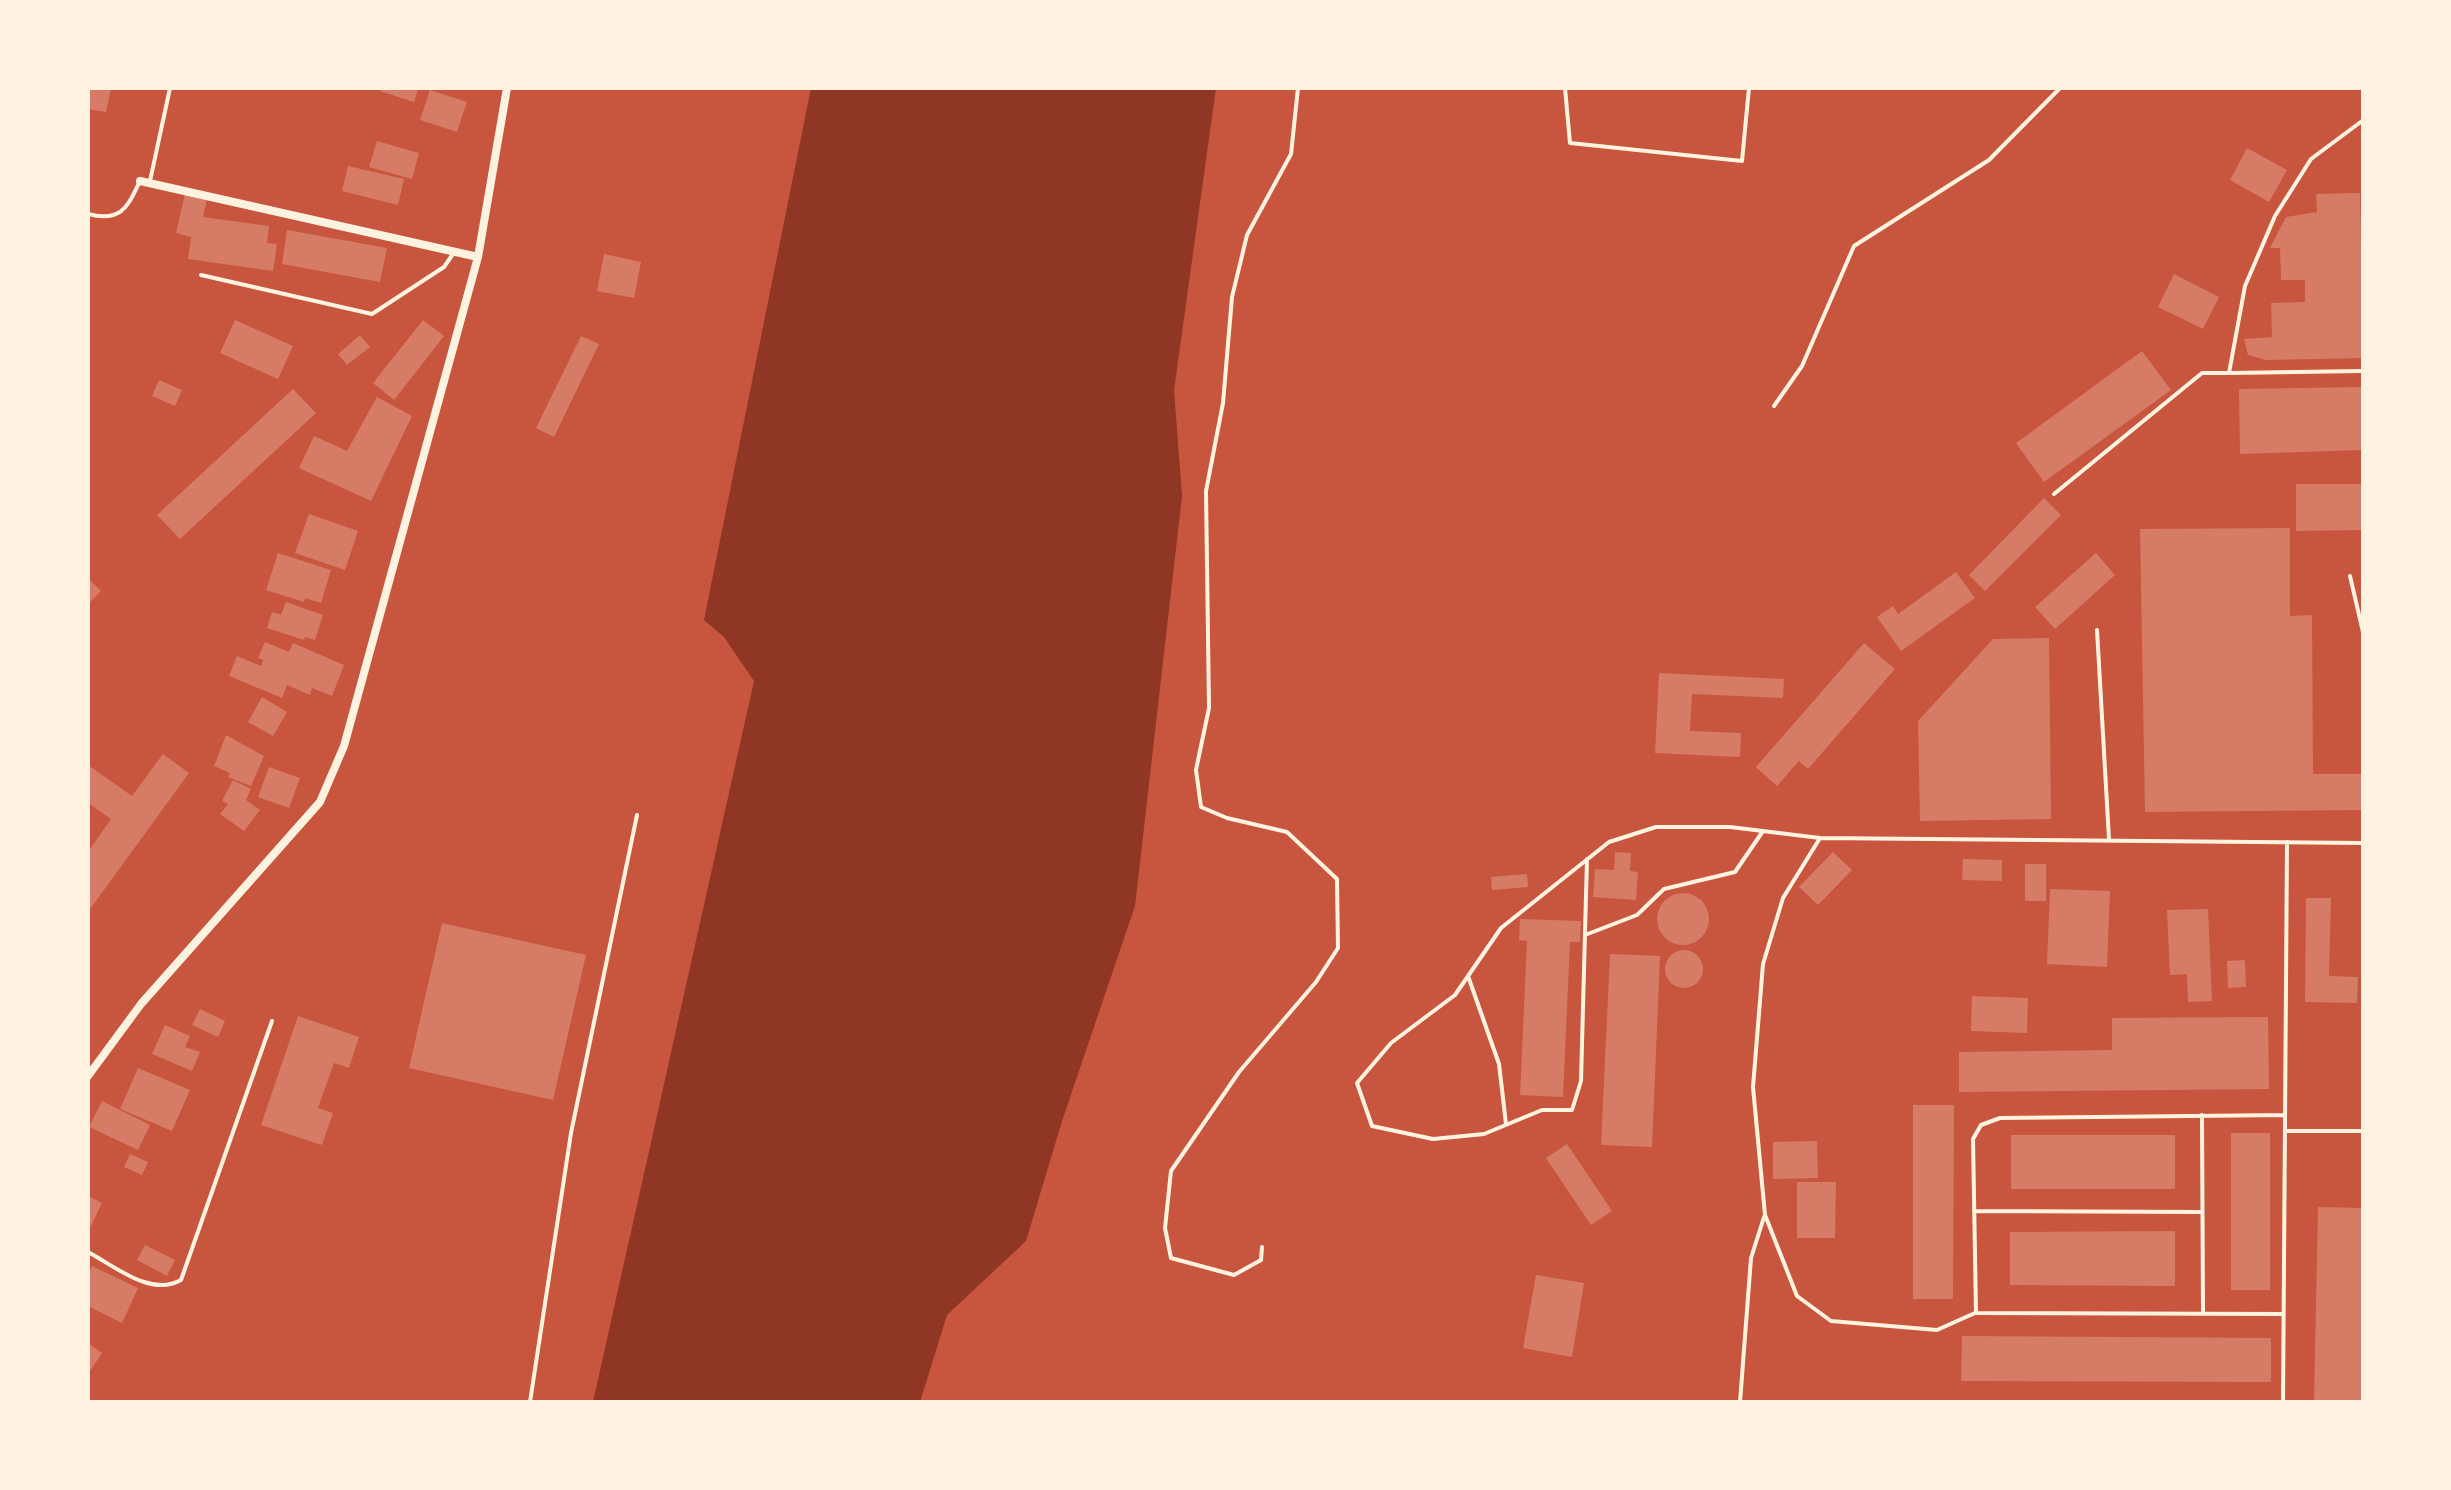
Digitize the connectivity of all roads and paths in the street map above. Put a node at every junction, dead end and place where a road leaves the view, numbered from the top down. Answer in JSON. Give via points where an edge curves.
{"nodes":[{"id":1,"x":170,"y":88,"type":"edge"},
{"id":2,"x":507,"y":88,"type":"edge"},
{"id":3,"x":1298,"y":88,"type":"edge"},
{"id":4,"x":1565,"y":88,"type":"edge"},
{"id":5,"x":1749,"y":88,"type":"edge"},
{"id":6,"x":2060,"y":88,"type":"edge"},
{"id":7,"x":2362,"y":121,"type":"edge"},
{"id":8,"x":140,"y":181,"type":"joint"},
{"id":9,"x":150,"y":181,"type":"junction"},
{"id":10,"x":88,"y":214,"type":"edge"},
{"id":11,"x":455,"y":251,"type":"junction"},
{"id":12,"x":478,"y":257,"type":"junction"},
{"id":13,"x":201,"y":275,"type":"dead end"},
{"id":14,"x":2363,"y":371,"type":"edge"},
{"id":15,"x":2229,"y":373,"type":"junction"},
{"id":16,"x":1774,"y":406,"type":"dead end"},
{"id":17,"x":2054,"y":494,"type":"dead end"},
{"id":18,"x":2350,"y":576,"type":"dead end"},
{"id":19,"x":2097,"y":630,"type":"dead end"},
{"id":20,"x":2363,"y":632,"type":"edge"},
{"id":21,"x":637,"y":815,"type":"dead end"},
{"id":22,"x":1763,"y":831,"type":"junction"},
{"id":23,"x":1820,"y":838,"type":"junction"},
{"id":24,"x":2109,"y":839,"type":"junction"},
{"id":25,"x":2287,"y":842,"type":"junction"},
{"id":26,"x":2363,"y":843,"type":"edge"},
{"id":27,"x":1587,"y":859,"type":"junction"},
{"id":28,"x":1585,"y":935,"type":"junction"},
{"id":29,"x":1468,"y":976,"type":"junction"},
{"id":30,"x":272,"y":1021,"type":"dead end"},
{"id":31,"x":88,"y":1076,"type":"edge"},
{"id":32,"x":2202,"y":1115,"type":"junction"},
{"id":33,"x":2285,"y":1115,"type":"junction"},
{"id":34,"x":1507,"y":1125,"type":"junction"},
{"id":35,"x":2285,"y":1131,"type":"junction"},
{"id":36,"x":2363,"y":1131,"type":"edge"},
{"id":37,"x":1974,"y":1211,"type":"junction"},
{"id":38,"x":2202,"y":1212,"type":"junction"},
{"id":39,"x":1765,"y":1215,"type":"junction"},
{"id":40,"x":1262,"y":1247,"type":"dead end"},
{"id":41,"x":88,"y":1252,"type":"edge"},
{"id":42,"x":1976,"y":1313,"type":"junction"},
{"id":43,"x":2203,"y":1314,"type":"junction"},
{"id":44,"x":2283,"y":1314,"type":"junction"},
{"id":45,"x":530,"y":1402,"type":"edge"},
{"id":46,"x":1740,"y":1402,"type":"edge"},
{"id":47,"x":2283,"y":1402,"type":"edge"}],
"edges":[{"from":1,"to":9,"type":"lane"},
{"from":2,"to":12,"type":"street"},
{"from":3,"to":40,"type":"path","via":[[1291,154],[1247,235],[1232,297],[1223,403],[1206,491],[1209,708],[1196,770],[1201,807],[1287,832],[1337,879],[1338,948],[1316,982],[1239,1072],[1171,1171],[1165,1228],[1171,1258],[1234,1275],[1261,1260]]},
{"from":4,"to":5,"type":"lane","via":[[1570,143],[1742,161]]},
{"from":6,"to":16,"type":"path","via":[[1989,160],[1854,246],[1802,366]]},
{"from":7,"to":15,"type":"lane","via":[[2311,159],[2275,216],[2245,286]]},
{"from":8,"to":9,"type":"street"},
{"from":8,"to":10,"type":"lane","via":[[133,203],[118,213]]},
{"from":9,"to":11,"type":"street"},
{"from":11,"to":12,"type":"street"},
{"from":11,"to":13,"type":"lane","via":[[444,267],[372,314]]},
{"from":12,"to":31,"type":"street","via":[[344,746],[320,802],[141,1004]]},
{"from":14,"to":15,"type":"lane"},
{"from":15,"to":17,"type":"lane","via":[[2202,373]]},
{"from":18,"to":20,"type":"lane"},
{"from":19,"to":24,"type":"lane"},
{"from":21,"to":45,"type":"lane","via":[[571,1133]]},
{"from":22,"to":23,"type":"lane"},
{"from":22,"to":27,"type":"lane","via":[[1656,827],[1609,842]]},
{"from":22,"to":28,"type":"lane","via":[[1735,872],[1664,889],[1637,915]]},
{"from":23,"to":24,"type":"lane"},
{"from":23,"to":39,"type":"lane","via":[[1783,898],[1763,964],[1753,1087]]},
{"from":24,"to":25,"type":"lane"},
{"from":25,"to":26,"type":"lane"},
{"from":25,"to":33,"type":"lane"},
{"from":27,"to":28,"type":"lane"},
{"from":27,"to":29,"type":"lane","via":[[1501,928]]},
{"from":28,"to":34,"type":"lane","via":[[1581,1081],[1572,1110],[1542,1110]]},
{"from":29,"to":34,"type":"lane","via":[[1499,1064]]},
{"from":29,"to":34,"type":"lane","via":[[1455,995],[1391,1043],[1357,1083],[1372,1126],[1433,1139],[1484,1134]]},
{"from":30,"to":41,"type":"lane","via":[[181,1280],[153,1286]]},
{"from":32,"to":33,"type":"lane"},
{"from":32,"to":37,"type":"lane","via":[[2000,1118],[1981,1125],[1973,1139]]},
{"from":32,"to":38,"type":"lane"},
{"from":33,"to":35,"type":"lane"},
{"from":35,"to":36,"type":"lane"},
{"from":35,"to":44,"type":"lane"},
{"from":37,"to":38,"type":"lane"},
{"from":37,"to":42,"type":"lane"},
{"from":38,"to":43,"type":"lane"},
{"from":39,"to":42,"type":"lane","via":[[1797,1296],[1831,1321],[1937,1330]]},
{"from":39,"to":46,"type":"lane","via":[[1751,1258]]},
{"from":42,"to":43,"type":"lane"},
{"from":43,"to":44,"type":"lane"},
{"from":44,"to":47,"type":"lane"}]}
